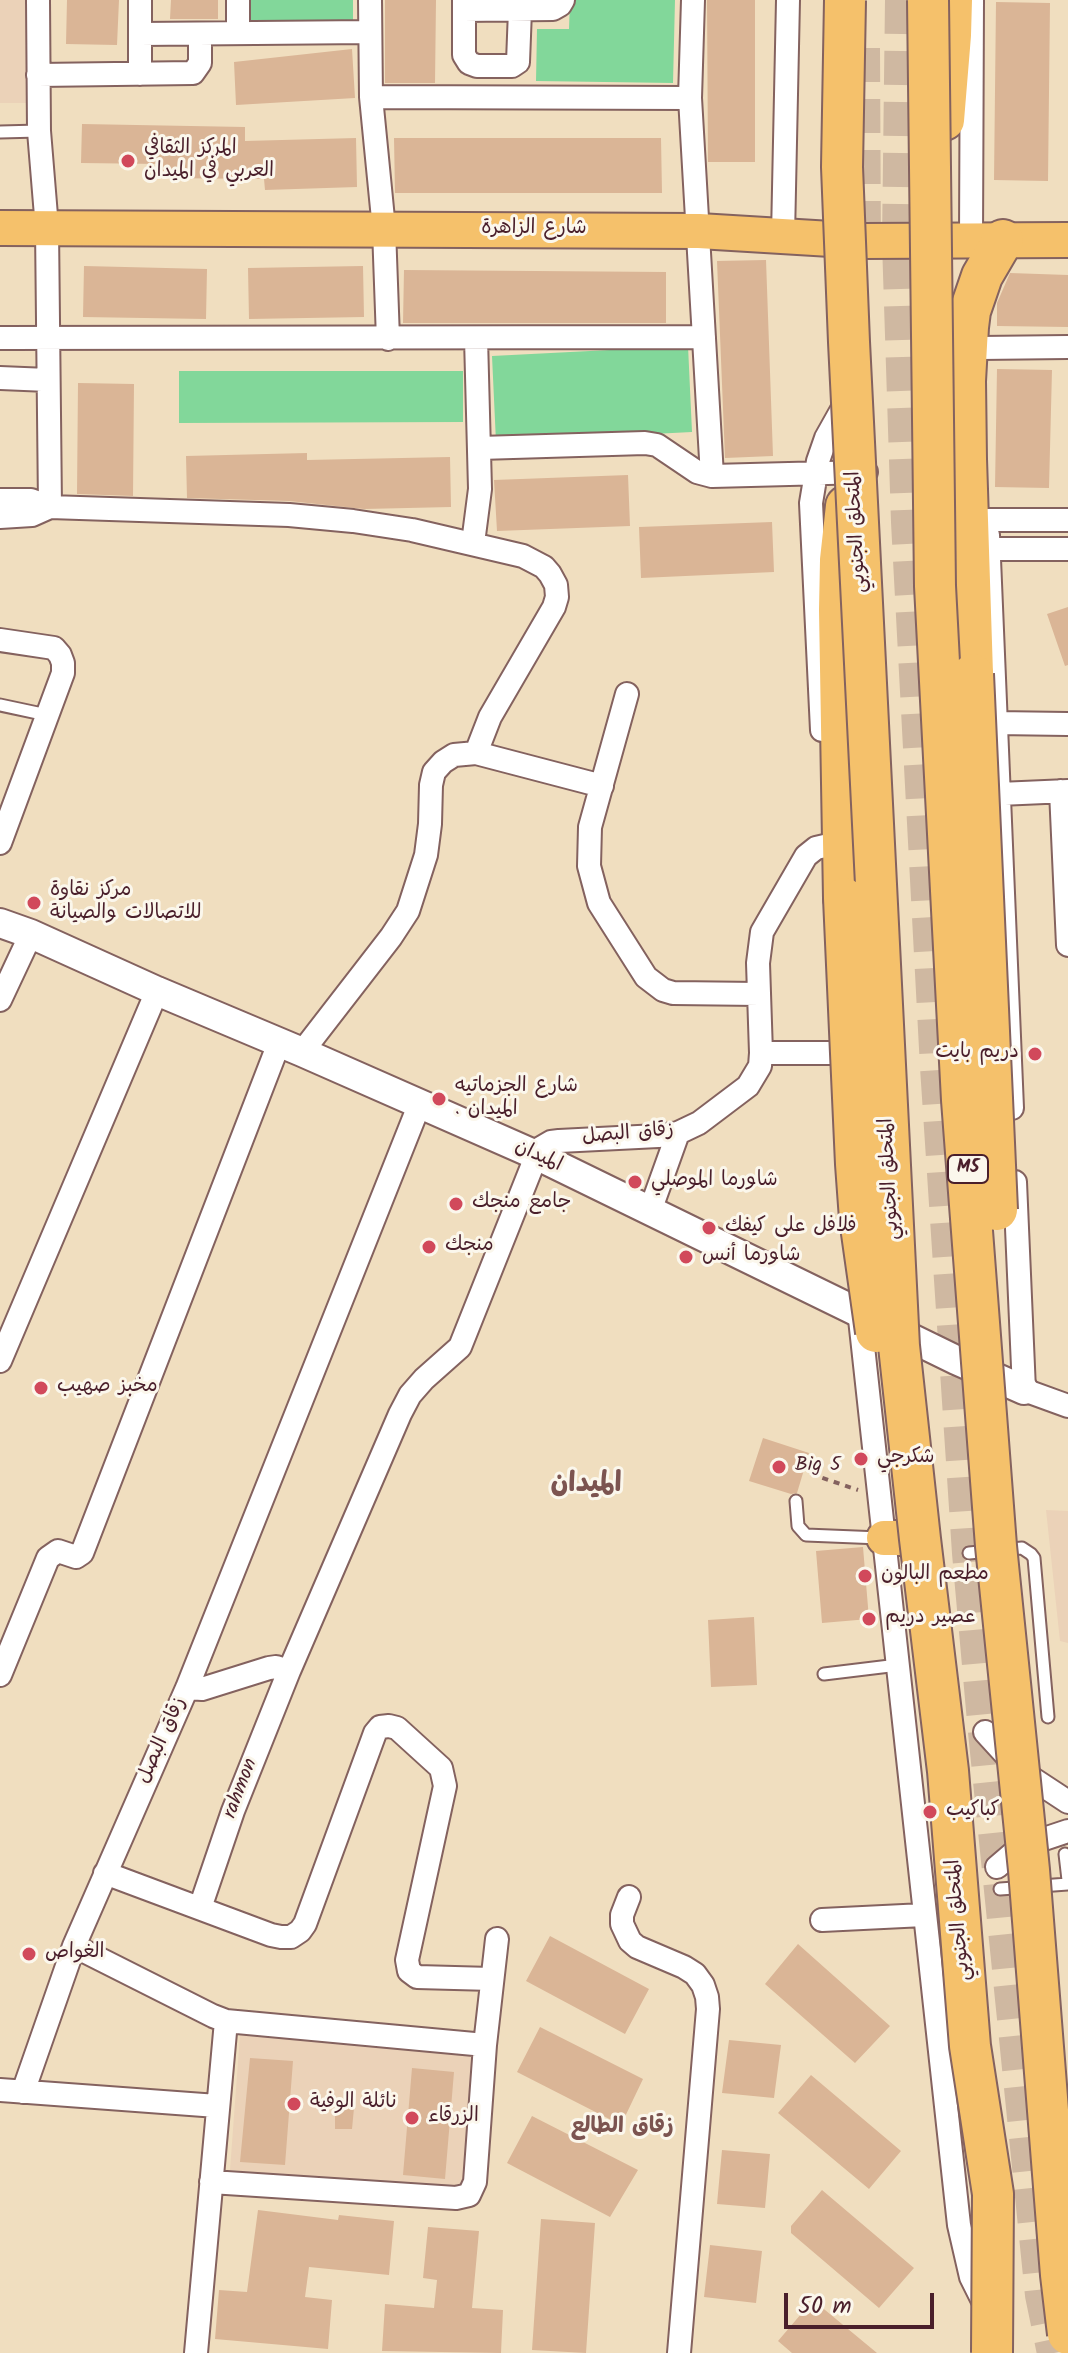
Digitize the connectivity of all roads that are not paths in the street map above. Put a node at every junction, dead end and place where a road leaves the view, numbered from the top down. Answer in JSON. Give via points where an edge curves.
{"nodes":[{"id":1,"x":38,"y":0,"type":"edge"},
{"id":2,"x":140,"y":0,"type":"edge"},
{"id":3,"x":238,"y":0,"type":"edge"},
{"id":4,"x":370,"y":0,"type":"edge"},
{"id":5,"x":563,"y":0,"type":"edge"},
{"id":6,"x":693,"y":0,"type":"edge"},
{"id":7,"x":788,"y":0,"type":"edge"},
{"id":8,"x":845,"y":0,"type":"edge"},
{"id":9,"x":928,"y":0,"type":"edge"},
{"id":10,"x":952,"y":0,"type":"edge"},
{"id":11,"x":972,"y":0,"type":"edge"},
{"id":12,"x":464,"y":5,"type":"edge"},
{"id":13,"x":520,"y":10,"type":"junction"},
{"id":14,"x":370,"y":32,"type":"junction"},
{"id":15,"x":238,"y":33,"type":"junction"},
{"id":16,"x":140,"y":34,"type":"junction"},
{"id":17,"x":200,"y":34,"type":"junction"},
{"id":18,"x":140,"y":74,"type":"junction"},
{"id":19,"x":38,"y":75,"type":"junction"},
{"id":20,"x":371,"y":97,"type":"junction"},
{"id":21,"x":690,"y":98,"type":"junction"},
{"id":22,"x":39,"y":131,"type":"junction"},
{"id":23,"x":0,"y":132,"type":"edge"},
{"id":24,"x":931,"y":195,"type":"junction"},
{"id":25,"x":0,"y":228,"type":"edge"},
{"id":26,"x":47,"y":228,"type":"junction"},
{"id":27,"x":384,"y":229,"type":"junction"},
{"id":28,"x":699,"y":231,"type":"junction"},
{"id":29,"x":783,"y":236,"type":"junction"},
{"id":30,"x":987,"y":240,"type":"junction"},
{"id":31,"x":1068,"y":240,"type":"edge"},
{"id":32,"x":974,"y":295,"type":"junction"},
{"id":33,"x":704,"y":337,"type":"junction"},
{"id":34,"x":0,"y":338,"type":"edge"},
{"id":35,"x":476,"y":338,"type":"junction"},
{"id":36,"x":48,"y":339,"type":"junction"},
{"id":37,"x":388,"y":339,"type":"junction"},
{"id":38,"x":1068,"y":347,"type":"edge"},
{"id":39,"x":980,"y":348,"type":"junction"},
{"id":40,"x":866,"y":369,"type":"dead end"},
{"id":41,"x":0,"y":378,"type":"edge"},
{"id":42,"x":48,"y":380,"type":"junction"},
{"id":43,"x":868,"y":430,"type":"dead end"},
{"id":44,"x":480,"y":448,"type":"junction"},
{"id":45,"x":862,"y":472,"type":"junction"},
{"id":46,"x":815,"y":474,"type":"junction"},
{"id":47,"x":712,"y":476,"type":"junction"},
{"id":48,"x":0,"y":500,"type":"edge"},
{"id":49,"x":50,"y":507,"type":"junction"},
{"id":50,"x":0,"y":517,"type":"edge"},
{"id":51,"x":988,"y":520,"type":"junction"},
{"id":52,"x":1068,"y":520,"type":"edge"},
{"id":53,"x":473,"y":543,"type":"junction"},
{"id":54,"x":989,"y":549,"type":"junction"},
{"id":55,"x":1068,"y":549,"type":"edge"},
{"id":56,"x":0,"y":640,"type":"edge"},
{"id":57,"x":627,"y":694,"type":"dead end"},
{"id":58,"x":0,"y":705,"type":"edge"},
{"id":59,"x":47,"y":715,"type":"junction"},
{"id":60,"x":996,"y":723,"type":"junction"},
{"id":61,"x":1068,"y":724,"type":"edge"},
{"id":62,"x":476,"y":753,"type":"junction"},
{"id":63,"x":602,"y":786,"type":"junction"},
{"id":64,"x":1064,"y":791,"type":"edge"},
{"id":65,"x":999,"y":794,"type":"junction"},
{"id":66,"x":0,"y":843,"type":"edge"},
{"id":67,"x":829,"y":845,"type":"junction"},
{"id":68,"x":0,"y":923,"type":"edge"},
{"id":69,"x":31,"y":934,"type":"junction"},
{"id":70,"x":1068,"y":945,"type":"edge"},
{"id":71,"x":157,"y":991,"type":"junction"},
{"id":72,"x":759,"y":994,"type":"junction"},
{"id":73,"x":0,"y":1000,"type":"edge"},
{"id":74,"x":291,"y":1048,"type":"junction"},
{"id":75,"x":761,"y":1053,"type":"junction"},
{"id":76,"x":840,"y":1053,"type":"junction"},
{"id":77,"x":891,"y":1054,"type":"dead end"},
{"id":78,"x":420,"y":1103,"type":"junction"},
{"id":79,"x":678,"y":1133,"type":"junction"},
{"id":80,"x":536,"y":1155,"type":"junction"},
{"id":81,"x":650,"y":1211,"type":"junction"},
{"id":82,"x":860,"y":1312,"type":"junction"},
{"id":83,"x":0,"y":1361,"type":"edge"},
{"id":84,"x":1024,"y":1390,"type":"junction"},
{"id":85,"x":1068,"y":1406,"type":"edge"},
{"id":86,"x":796,"y":1501,"type":"dead end"},
{"id":87,"x":905,"y":1538,"type":"junction"},
{"id":88,"x":982,"y":1549,"type":"junction"},
{"id":89,"x":898,"y":1665,"type":"junction"},
{"id":90,"x":289,"y":1671,"type":"junction"},
{"id":91,"x":824,"y":1674,"type":"dead end"},
{"id":92,"x":0,"y":1675,"type":"edge"},
{"id":93,"x":187,"y":1688,"type":"junction"},
{"id":94,"x":1048,"y":1717,"type":"dead end"},
{"id":95,"x":985,"y":1732,"type":"dead end"},
{"id":96,"x":1068,"y":1802,"type":"edge"},
{"id":97,"x":1068,"y":1831,"type":"edge"},
{"id":98,"x":1065,"y":1854,"type":"dead end"},
{"id":99,"x":997,"y":1867,"type":"dead end"},
{"id":100,"x":105,"y":1873,"type":"junction"},
{"id":101,"x":1068,"y":1882,"type":"edge"},
{"id":102,"x":1000,"y":1889,"type":"dead end"},
{"id":103,"x":629,"y":1897,"type":"dead end"},
{"id":104,"x":200,"y":1908,"type":"junction"},
{"id":105,"x":924,"y":1915,"type":"junction"},
{"id":106,"x":822,"y":1920,"type":"dead end"},
{"id":107,"x":497,"y":1939,"type":"dead end"},
{"id":108,"x":74,"y":1946,"type":"junction"},
{"id":109,"x":492,"y":1979,"type":"junction"},
{"id":110,"x":226,"y":2021,"type":"junction"},
{"id":111,"x":485,"y":2045,"type":"junction"},
{"id":112,"x":0,"y":2090,"type":"edge"},
{"id":113,"x":23,"y":2092,"type":"junction"},
{"id":114,"x":217,"y":2106,"type":"junction"},
{"id":115,"x":211,"y":2182,"type":"junction"},
{"id":116,"x":993,"y":2194,"type":"junction"},
{"id":117,"x":992,"y":2334,"type":"edge"},
{"id":118,"x":1068,"y":2334,"type":"edge"},
{"id":119,"x":196,"y":2353,"type":"edge"},
{"id":120,"x":679,"y":2353,"type":"edge"},
{"id":121,"x":1007,"y":2353,"type":"edge"}],
"edges":[{"from":1,"to":19,"type":"street"},
{"from":2,"to":16,"type":"street"},
{"from":3,"to":15,"type":"street"},
{"from":4,"to":14,"type":"street"},
{"from":5,"to":13,"type":"street","via":[[553,9]]},
{"from":6,"to":21,"type":"street"},
{"from":7,"to":29,"type":"street"},
{"from":8,"to":87,"type":"highway","name":"المتحلق الجنوبي","bridge":true,"via":[[842,167]]},
{"from":9,"to":24,"type":"highway","number":"M5","bridge":true},
{"from":10,"to":24,"type":"highway","bridge":true,"via":[[947,87]]},
{"from":11,"to":30,"type":"street"},
{"from":12,"to":13,"type":"street"},
{"from":12,"to":13,"type":"street","via":[[464,55],[477,66],[518,62]]},
{"from":14,"to":15,"type":"street"},
{"from":14,"to":20,"type":"street"},
{"from":15,"to":17,"type":"street"},
{"from":16,"to":17,"type":"street"},
{"from":16,"to":18,"type":"street"},
{"from":17,"to":18,"type":"street","via":[[200,63],[193,73]]},
{"from":18,"to":19,"type":"street"},
{"from":19,"to":22,"type":"street"},
{"from":20,"to":21,"type":"street"},
{"from":20,"to":27,"type":"street"},
{"from":21,"to":28,"type":"street"},
{"from":22,"to":23,"type":"lane"},
{"from":22,"to":26,"type":"street"},
{"from":24,"to":88,"type":"highway","number":"M5","bridge":true,"via":[[935,586]]},
{"from":25,"to":26,"type":"main road","name":"شارع الزاهرة"},
{"from":26,"to":27,"type":"main road","name":"شارع الزاهرة"},
{"from":26,"to":36,"type":"street"},
{"from":27,"to":28,"type":"main road","name":"شارع الزاهرة"},
{"from":27,"to":37,"type":"street"},
{"from":28,"to":29,"type":"main road","name":"شارع الزاهرة"},
{"from":28,"to":33,"type":"street"},
{"from":29,"to":30,"type":"main road","name":"شارع الزاهرة"},
{"from":30,"to":31,"type":"main road","name":"شارع الزاهرة"},
{"from":30,"to":32,"type":"highway","via":[[986,267]]},
{"from":32,"to":39,"type":"street"},
{"from":32,"to":88,"type":"highway","bridge":true,"via":[[965,381],[999,1262],[1001,1452]]},
{"from":33,"to":35,"type":"street"},
{"from":33,"to":47,"type":"street"},
{"from":34,"to":36,"type":"street"},
{"from":35,"to":37,"type":"street"},
{"from":35,"to":44,"type":"street"},
{"from":36,"to":37,"type":"street"},
{"from":36,"to":42,"type":"street"},
{"from":38,"to":39,"type":"street"},
{"from":39,"to":51,"type":"street"},
{"from":40,"to":46,"type":"street","via":[[831,427]]},
{"from":41,"to":42,"type":"street"},
{"from":42,"to":49,"type":"street"},
{"from":43,"to":45,"type":"highway"},
{"from":44,"to":47,"type":"street","via":[[645,443]]},
{"from":44,"to":53,"type":"street"},
{"from":45,"to":46,"type":"street"},
{"from":45,"to":87,"type":"highway","bridge":true,"via":[[844,518],[840,560],[844,898],[860,1219],[904,1489]]},
{"from":46,"to":47,"type":"street"},
{"from":46,"to":67,"type":"street","via":[[811,529]]},
{"from":48,"to":49,"type":"street","via":[[31,500]]},
{"from":49,"to":50,"type":"street","via":[[32,515]]},
{"from":49,"to":53,"type":"street","via":[[289,515],[383,525]]},
{"from":51,"to":52,"type":"street"},
{"from":51,"to":54,"type":"street"},
{"from":53,"to":62,"type":"street","via":[[544,567],[557,597],[490,717]]},
{"from":54,"to":55,"type":"street"},
{"from":54,"to":60,"type":"street"},
{"from":56,"to":59,"type":"street","via":[[54,648],[60,655],[63,673]]},
{"from":57,"to":63,"type":"street"},
{"from":58,"to":59,"type":"lane"},
{"from":59,"to":66,"type":"street"},
{"from":60,"to":61,"type":"street"},
{"from":60,"to":65,"type":"street"},
{"from":62,"to":63,"type":"street"},
{"from":62,"to":74,"type":"street","via":[[454,755],[434,772],[426,855],[408,911]]},
{"from":63,"to":72,"type":"street","via":[[588,847],[593,885],[646,977],[673,993]]},
{"from":64,"to":65,"type":"street"},
{"from":64,"to":70,"type":"street"},
{"from":65,"to":84,"type":"street"},
{"from":67,"to":72,"type":"street","name":"زقاق البصل","via":[[806,856],[762,932]]},
{"from":67,"to":76,"type":"street"},
{"from":68,"to":69,"type":"street","name":"الميدان"},
{"from":69,"to":71,"type":"street","name":"الميدان"},
{"from":69,"to":73,"type":"street"},
{"from":71,"to":74,"type":"street","name":"الميدان"},
{"from":71,"to":83,"type":"street"},
{"from":72,"to":75,"type":"street","name":"زقاق البصل"},
{"from":74,"to":78,"type":"street","name":"الميدان"},
{"from":74,"to":92,"type":"street","via":[[84,1549],[76,1557],[58,1551],[48,1558]]},
{"from":75,"to":76,"type":"street"},
{"from":75,"to":79,"type":"street","name":"زقاق البصل","via":[[748,1086]]},
{"from":76,"to":77,"type":"street"},
{"from":76,"to":82,"type":"street"},
{"from":78,"to":80,"type":"street","name":"الميدان"},
{"from":78,"to":93,"type":"street"},
{"from":79,"to":80,"type":"street","name":"زقاق البصل","via":[[551,1142]]},
{"from":79,"to":81,"type":"street"},
{"from":80,"to":81,"type":"street","name":"الميدان"},
{"from":80,"to":90,"type":"street","via":[[460,1347],[410,1395]]},
{"from":81,"to":82,"type":"street","name":"الميدان"},
{"from":82,"to":84,"type":"street","name":"الميدان"},
{"from":82,"to":87,"type":"street","via":[[879,1497]]},
{"from":84,"to":85,"type":"street","name":"الميدان"},
{"from":86,"to":87,"type":"lane","via":[[798,1526],[806,1535]]},
{"from":87,"to":89,"type":"street"},
{"from":87,"to":116,"type":"highway","name":"المتحلق الجنوبي","bridge":true,"via":[[948,1771],[970,2046]]},
{"from":88,"to":94,"type":"lane","via":[[1022,1548],[1034,1558]]},
{"from":88,"to":118,"type":"highway","number":"M5","bridge":true,"via":[[1029,1870]]},
{"from":89,"to":91,"type":"lane"},
{"from":89,"to":105,"type":"street"},
{"from":90,"to":93,"type":"street","name":"زقاق البصل","via":[[269,1668],[202,1689]]},
{"from":90,"to":104,"type":"street","name":"rahmon"},
{"from":93,"to":100,"type":"street","name":"زقاق البصل"},
{"from":95,"to":96,"type":"street","via":[[1030,1777]]},
{"from":97,"to":99,"type":"street","via":[[1035,1842]]},
{"from":98,"to":101,"type":"lane"},
{"from":100,"to":104,"type":"street"},
{"from":100,"to":108,"type":"street","name":"زقاق البصل"},
{"from":101,"to":102,"type":"lane"},
{"from":103,"to":120,"type":"street","via":[[622,1924],[630,1941],[695,1974],[707,1997]]},
{"from":104,"to":109,"type":"street","via":[[281,1937],[300,1931],[371,1740],[380,1727],[389,1726],[441,1768],[445,1786],[407,1960],[409,1971],[417,1977]]},
{"from":105,"to":106,"type":"street"},
{"from":105,"to":117,"type":"street","via":[[959,2225]]},
{"from":107,"to":109,"type":"street"},
{"from":108,"to":110,"type":"street"},
{"from":108,"to":113,"type":"street","name":"زقاق البصل"},
{"from":109,"to":111,"type":"street"},
{"from":110,"to":111,"type":"street"},
{"from":110,"to":114,"type":"street"},
{"from":111,"to":115,"type":"street","via":[[475,2182],[463,2198]]},
{"from":112,"to":113,"type":"street"},
{"from":113,"to":114,"type":"street"},
{"from":114,"to":115,"type":"street"},
{"from":115,"to":119,"type":"street"},
{"from":116,"to":117,"type":"highway","bridge":true},
{"from":116,"to":121,"type":"highway","name":"المتحلق الجنوبي","bridge":true}]}
